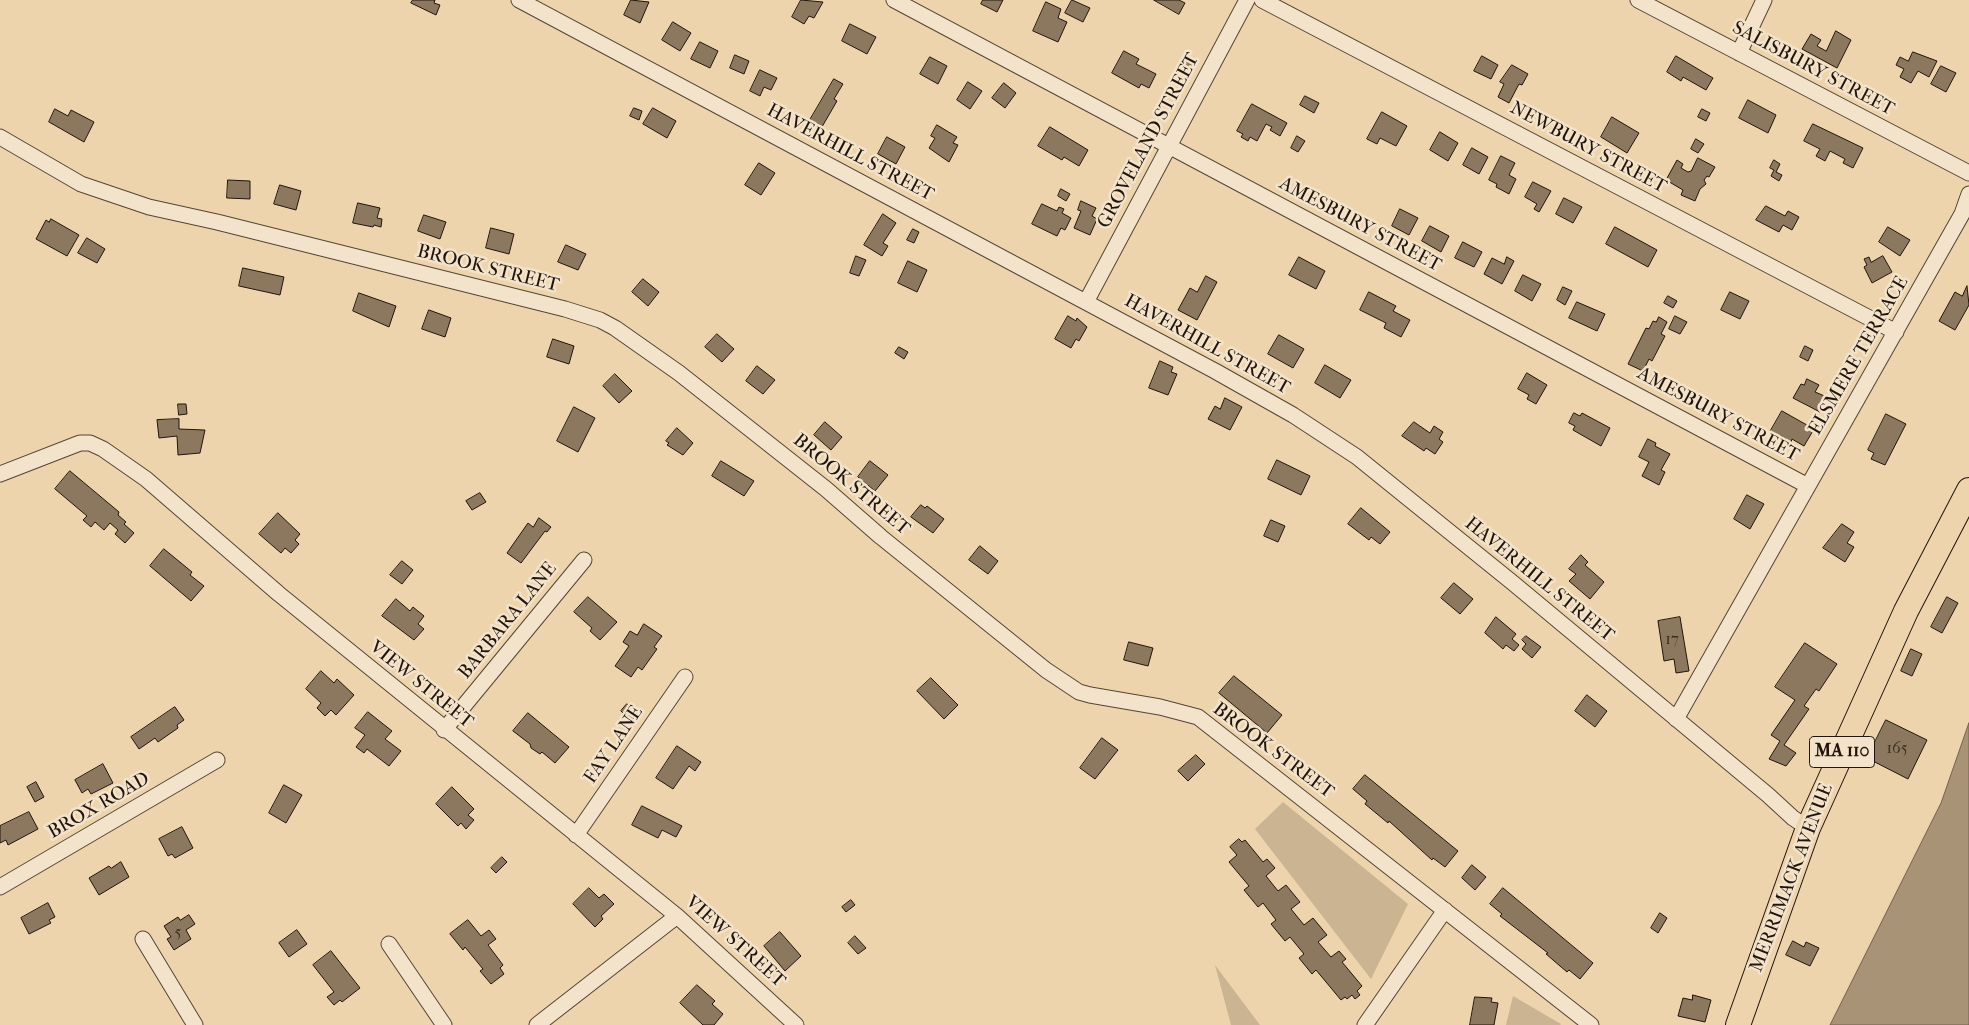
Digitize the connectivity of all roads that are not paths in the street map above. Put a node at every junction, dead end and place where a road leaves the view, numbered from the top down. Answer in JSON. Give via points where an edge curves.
{"nodes":[{"id":1,"x":519,"y":0,"type":"edge"},
{"id":2,"x":894,"y":0,"type":"edge"},
{"id":3,"x":1247,"y":0,"type":"edge"},
{"id":4,"x":1262,"y":0,"type":"edge"},
{"id":5,"x":1638,"y":0,"type":"edge"},
{"id":6,"x":1764,"y":0,"type":"edge"},
{"id":7,"x":1739,"y":53,"type":"junction"},
{"id":8,"x":0,"y":137,"type":"edge"},
{"id":9,"x":1169,"y":146,"type":"junction"},
{"id":10,"x":1969,"y":173,"type":"edge"},
{"id":11,"x":1969,"y":194,"type":"edge"},
{"id":12,"x":1086,"y":302,"type":"junction"},
{"id":13,"x":1896,"y":332,"type":"junction"},
{"id":14,"x":0,"y":474,"type":"edge"},
{"id":15,"x":1808,"y":486,"type":"junction"},
{"id":16,"x":1969,"y":490,"type":"edge"},
{"id":17,"x":584,"y":560,"type":"dead end"},
{"id":18,"x":685,"y":677,"type":"dead end"},
{"id":19,"x":1676,"y":719,"type":"junction"},
{"id":20,"x":444,"y":730,"type":"junction"},
{"id":21,"x":217,"y":760,"type":"dead end"},
{"id":22,"x":1808,"y":828,"type":"junction"},
{"id":23,"x":576,"y":835,"type":"junction"},
{"id":24,"x":0,"y":887,"type":"edge"},
{"id":25,"x":1445,"y":910,"type":"junction"},
{"id":26,"x":677,"y":916,"type":"junction"},
{"id":27,"x":143,"y":939,"type":"dead end"},
{"id":28,"x":389,"y":944,"type":"dead end"},
{"id":29,"x":195,"y":1025,"type":"edge"},
{"id":30,"x":444,"y":1025,"type":"edge"},
{"id":31,"x":537,"y":1025,"type":"edge"},
{"id":32,"x":796,"y":1025,"type":"edge"},
{"id":33,"x":1365,"y":1025,"type":"edge"},
{"id":34,"x":1591,"y":1025,"type":"edge"},
{"id":35,"x":1738,"y":1025,"type":"edge"}],
"edges":[{"from":1,"to":12,"type":"street","name":"HAVERHILL STREET"},
{"from":2,"to":9,"type":"street","name":"AMESBURY STREET"},
{"from":3,"to":9,"type":"street","name":"GROVELAND STREET"},
{"from":4,"to":13,"type":"street","name":"NEWBURY STREET"},
{"from":5,"to":7,"type":"street","name":"SALISBURY STREET"},
{"from":6,"to":7,"type":"street"},
{"from":7,"to":10,"type":"street","name":"SALISBURY STREET"},
{"from":8,"to":25,"type":"street","name":"BROOK STREET","via":[[81,184],[149,207],[600,320],[679,373],[762,438],[1046,670],[1080,692],[1198,717]]},
{"from":9,"to":12,"type":"street","name":"GROVELAND STREET"},
{"from":9,"to":15,"type":"street","name":"AMESBURY STREET"},
{"from":11,"to":13,"type":"street","name":"ELSMERE TERRACE","via":[[1962,214]]},
{"from":12,"to":19,"type":"street","name":"HAVERHILL STREET","via":[[1293,415],[1357,457]]},
{"from":13,"to":15,"type":"street","name":"ELSMERE TERRACE"},
{"from":14,"to":20,"type":"street","name":"VIEW STREET","via":[[80,443],[90,443],[103,449],[146,479]]},
{"from":15,"to":19,"type":"street","name":"ELSMERE TERRACE"},
{"from":16,"to":22,"type":"main road","name":"MERRIMACK AVENUE","number":"MA 110","via":[[1906,612]]},
{"from":17,"to":20,"type":"street","name":"BARBARA LANE"},
{"from":18,"to":23,"type":"street","name":"FAY LANE"},
{"from":19,"to":22,"type":"street","name":"HAVERHILL STREET"},
{"from":20,"to":23,"type":"street","name":"VIEW STREET"},
{"from":21,"to":24,"type":"street","name":"BROX ROAD"},
{"from":22,"to":35,"type":"main road","name":"MERRIMACK AVENUE","number":"MA 110"},
{"from":23,"to":26,"type":"street","name":"VIEW STREET"},
{"from":25,"to":33,"type":"street"},
{"from":25,"to":34,"type":"street","name":"BROOK STREET"},
{"from":26,"to":31,"type":"street"},
{"from":26,"to":32,"type":"street","name":"VIEW STREET"},
{"from":27,"to":29,"type":"street"},
{"from":28,"to":30,"type":"street"}]}
